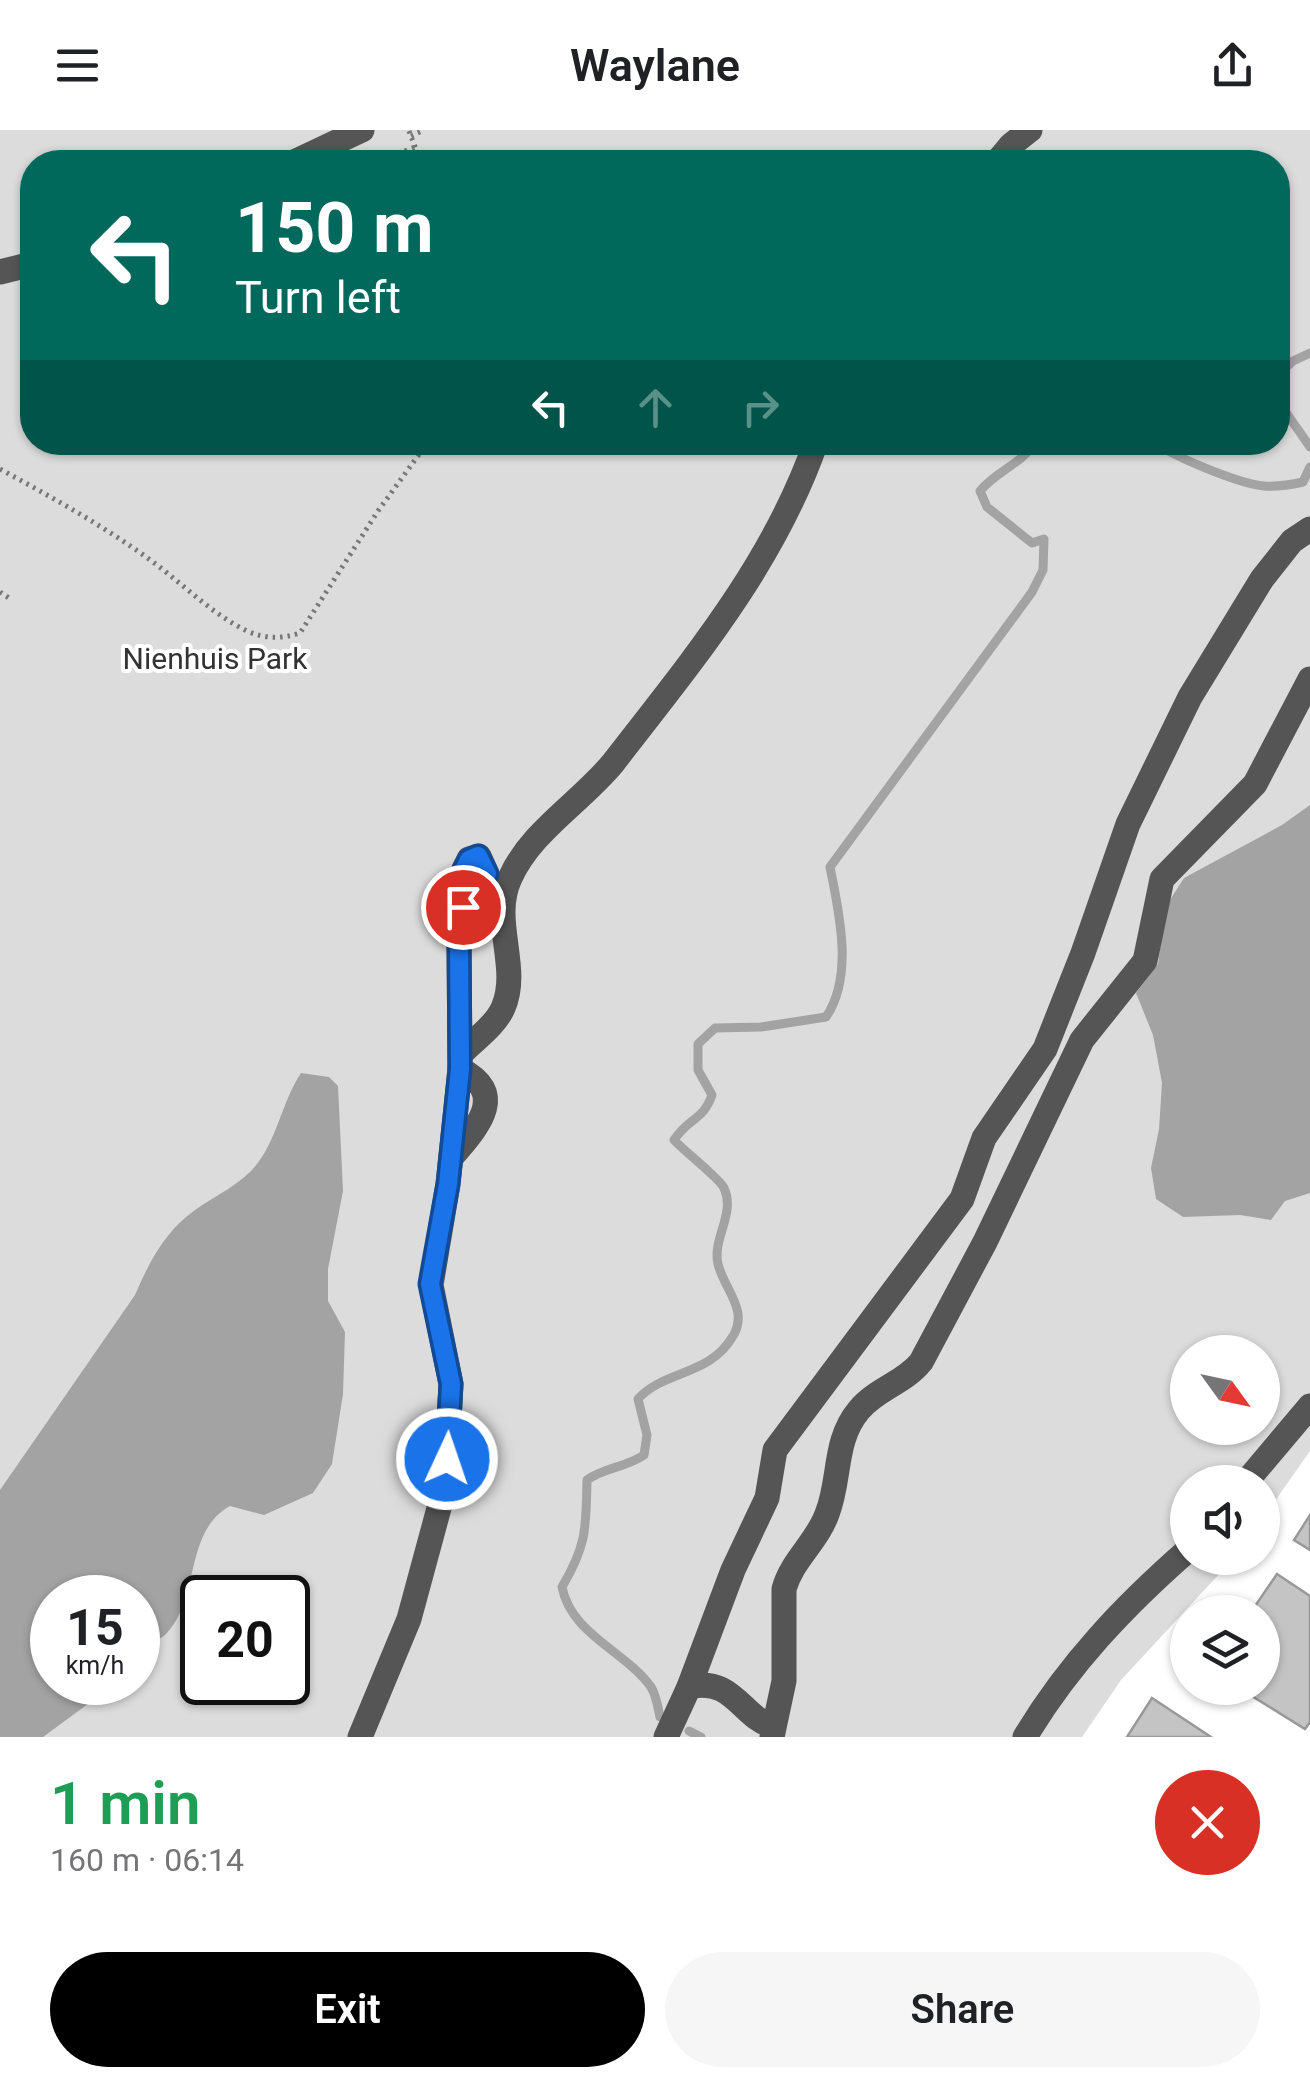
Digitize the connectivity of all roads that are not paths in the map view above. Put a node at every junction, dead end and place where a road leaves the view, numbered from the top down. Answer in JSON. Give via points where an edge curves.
{"nodes":[{"id":1,"x":362,"y":130,"type":"edge"},
{"id":2,"x":1030,"y":130,"type":"edge"},
{"id":3,"x":325,"y":150,"type":"edge"},
{"id":4,"x":1006,"y":150,"type":"edge"},
{"id":5,"x":811,"y":455,"type":"edge"},
{"id":6,"x":1310,"y":530,"type":"edge"},
{"id":7,"x":1310,"y":680,"type":"edge"},
{"id":8,"x":463,"y":907,"type":"dead end"},
{"id":9,"x":460,"y":1062,"type":"junction"},
{"id":10,"x":1310,"y":1406,"type":"edge"},
{"id":11,"x":1260,"y":1465,"type":"edge"},
{"id":12,"x":1170,"y":1567,"type":"edge"},
{"id":13,"x":690,"y":1687,"type":"junction"},
{"id":14,"x":772,"y":1731,"type":"edge"},
{"id":15,"x":360,"y":1737,"type":"edge"},
{"id":16,"x":666,"y":1737,"type":"edge"},
{"id":17,"x":1025,"y":1737,"type":"edge"}],
"edges":[{"from":1,"to":3,"type":"lane"},
{"from":2,"to":4,"type":"lane"},
{"from":5,"to":9,"type":"lane","via":[[740,596],[613,763],[540,836],[509,879],[502,911],[508,991],[501,1012]]},
{"from":6,"to":13,"type":"lane","via":[[1292,541],[1262,580],[1190,696],[1128,824],[1044,1048],[984,1138],[962,1199],[775,1450],[767,1498]]},
{"from":7,"to":14,"type":"lane","via":[[1255,784],[1162,879],[1145,960],[1082,1040],[921,1362],[862,1406],[845,1431],[822,1528],[784,1589],[784,1681]]},
{"from":8,"to":9,"type":"lane","via":[[464,870],[478,856],[487,874],[459,940]]},
{"from":9,"to":15,"type":"lane","via":[[430,1284],[451,1384],[444,1486],[410,1619]]},
{"from":10,"to":11,"type":"lane"},
{"from":12,"to":17,"type":"lane","via":[[1077,1660]]},
{"from":13,"to":14,"type":"lane","via":[[720,1688]]},
{"from":13,"to":16,"type":"lane"}]}
